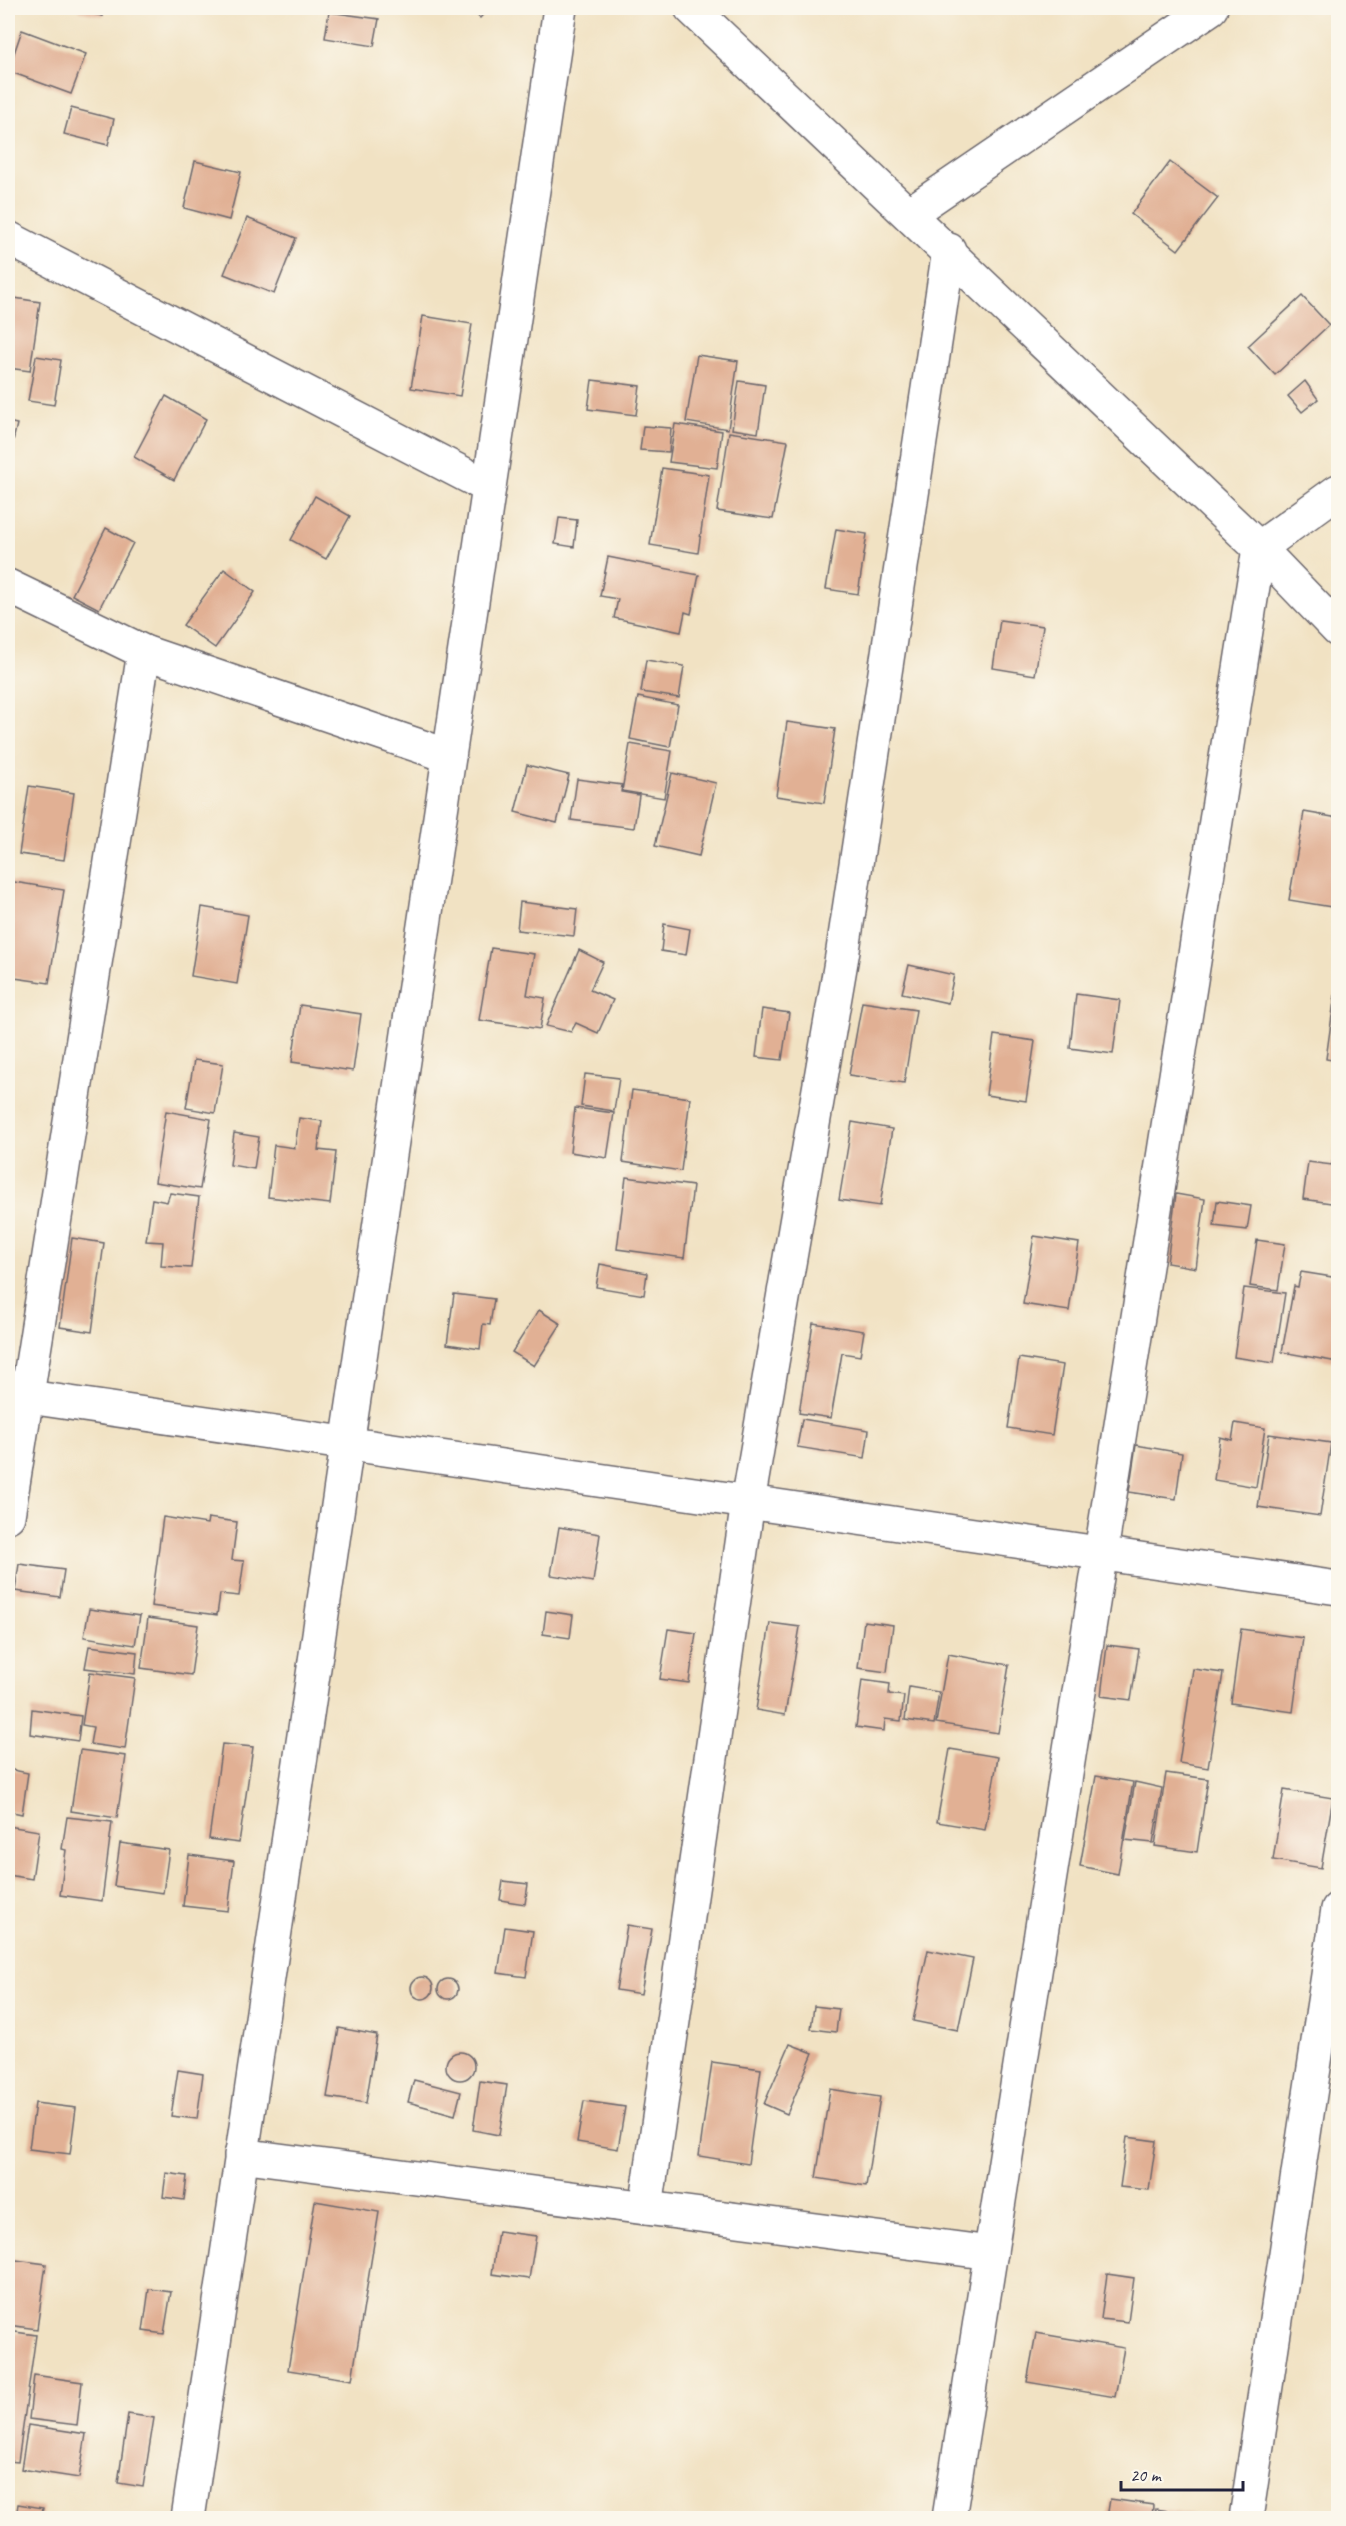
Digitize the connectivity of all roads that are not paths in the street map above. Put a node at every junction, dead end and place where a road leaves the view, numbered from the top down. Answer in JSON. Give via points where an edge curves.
{"nodes":[{"id":1,"x":560,"y":8,"type":"edge"},
{"id":2,"x":1211,"y":8,"type":"edge"},
{"id":3,"x":702,"y":11,"type":"edge"},
{"id":4,"x":910,"y":213,"type":"junction"},
{"id":5,"x":8,"y":238,"type":"edge"},
{"id":6,"x":949,"y":250,"type":"junction"},
{"id":7,"x":489,"y":487,"type":"junction"},
{"id":8,"x":1338,"y":491,"type":"edge"},
{"id":9,"x":1259,"y":548,"type":"junction"},
{"id":10,"x":8,"y":586,"type":"edge"},
{"id":11,"x":1338,"y":630,"type":"edge"},
{"id":12,"x":144,"y":652,"type":"junction"},
{"id":13,"x":449,"y":756,"type":"junction"},
{"id":14,"x":17,"y":1395,"type":"edge"},
{"id":15,"x":347,"y":1443,"type":"junction"},
{"id":16,"x":748,"y":1502,"type":"junction"},
{"id":17,"x":8,"y":1516,"type":"edge"},
{"id":18,"x":1101,"y":1553,"type":"junction"},
{"id":19,"x":1338,"y":1588,"type":"edge"},
{"id":20,"x":1338,"y":1909,"type":"edge"},
{"id":21,"x":241,"y":2155,"type":"junction"},
{"id":22,"x":646,"y":2208,"type":"junction"},
{"id":23,"x":991,"y":2253,"type":"junction"},
{"id":24,"x":188,"y":2518,"type":"edge"},
{"id":25,"x":949,"y":2518,"type":"edge"},
{"id":26,"x":1246,"y":2518,"type":"edge"}],
"edges":[{"from":1,"to":7,"type":"street"},
{"from":2,"to":4,"type":"street"},
{"from":3,"to":4,"type":"street"},
{"from":4,"to":6,"type":"street"},
{"from":5,"to":7,"type":"street"},
{"from":6,"to":9,"type":"street"},
{"from":6,"to":16,"type":"street","via":[[843,950]]},
{"from":7,"to":13,"type":"street"},
{"from":8,"to":9,"type":"street"},
{"from":9,"to":11,"type":"street"},
{"from":9,"to":18,"type":"street"},
{"from":10,"to":12,"type":"street"},
{"from":12,"to":13,"type":"street"},
{"from":12,"to":14,"type":"street"},
{"from":13,"to":15,"type":"street"},
{"from":14,"to":15,"type":"street"},
{"from":14,"to":17,"type":"street"},
{"from":15,"to":16,"type":"street"},
{"from":15,"to":21,"type":"street"},
{"from":16,"to":18,"type":"street"},
{"from":16,"to":22,"type":"street"},
{"from":18,"to":19,"type":"street"},
{"from":18,"to":23,"type":"street"},
{"from":20,"to":26,"type":"street"},
{"from":21,"to":22,"type":"street"},
{"from":21,"to":24,"type":"street"},
{"from":22,"to":23,"type":"street"},
{"from":23,"to":25,"type":"street"}]}
